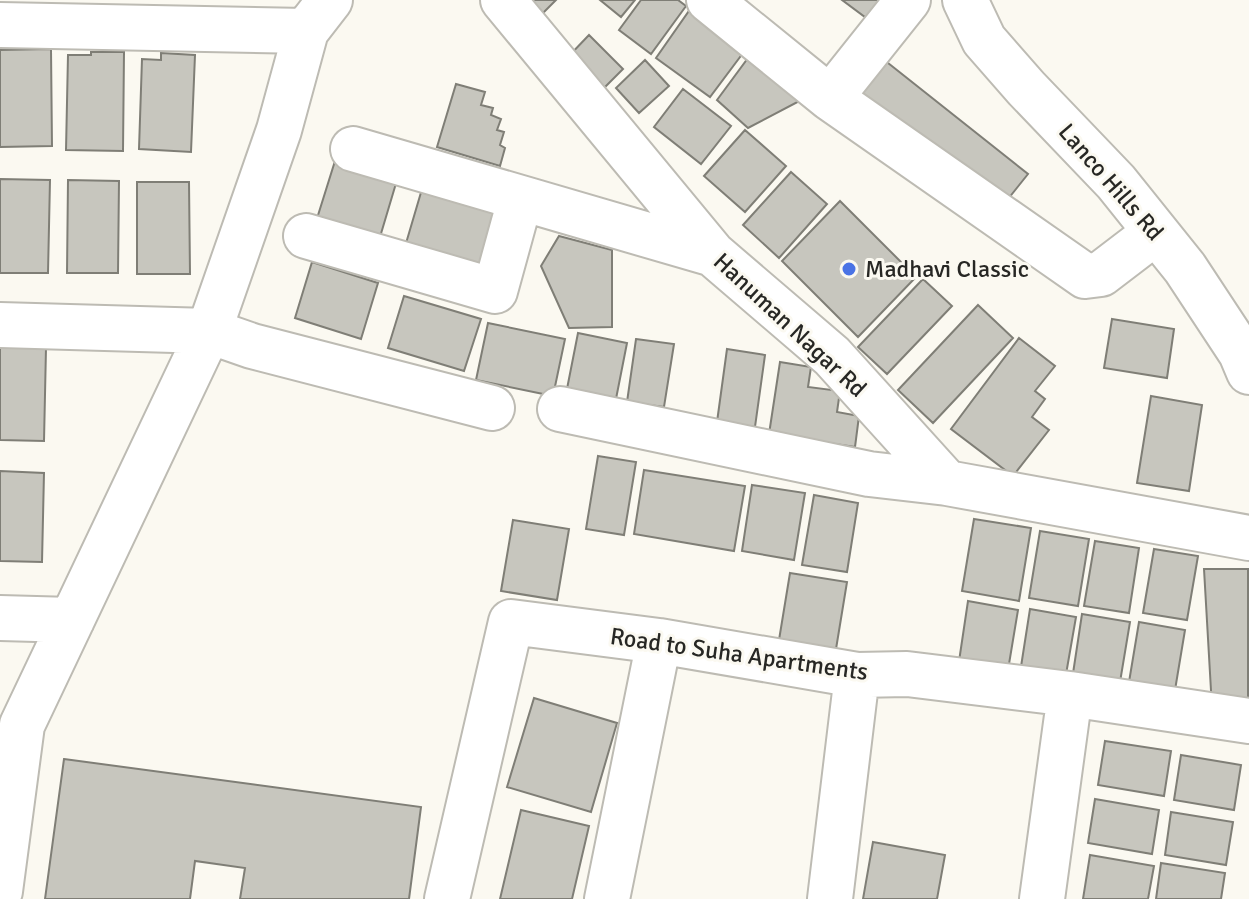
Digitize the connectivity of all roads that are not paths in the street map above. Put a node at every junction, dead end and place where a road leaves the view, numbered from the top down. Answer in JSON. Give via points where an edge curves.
{"nodes":[{"id":1,"x":503,"y":0,"type":"edge"},
{"id":2,"x":709,"y":0,"type":"edge"},
{"id":3,"x":908,"y":0,"type":"edge"},
{"id":4,"x":965,"y":0,"type":"edge"},
{"id":5,"x":318,"y":16,"type":"edge"},
{"id":6,"x":0,"y":25,"type":"edge"},
{"id":7,"x":830,"y":98,"type":"junction"},
{"id":8,"x":353,"y":149,"type":"dead end"},
{"id":9,"x":520,"y":200,"type":"junction"},
{"id":10,"x":1156,"y":232,"type":"junction"},
{"id":11,"x":306,"y":236,"type":"dead end"},
{"id":12,"x":713,"y":254,"type":"junction"},
{"id":13,"x":0,"y":325,"type":"edge"},
{"id":14,"x":209,"y":331,"type":"junction"},
{"id":15,"x":1249,"y":372,"type":"edge"},
{"id":16,"x":492,"y":408,"type":"dead end"},
{"id":17,"x":560,"y":409,"type":"dead end"},
{"id":18,"x":947,"y":483,"type":"junction"},
{"id":19,"x":1249,"y":538,"type":"edge"},
{"id":20,"x":0,"y":618,"type":"edge"},
{"id":21,"x":72,"y":620,"type":"junction"},
{"id":22,"x":659,"y":641,"type":"junction"},
{"id":23,"x":857,"y":675,"type":"junction"},
{"id":24,"x":1070,"y":694,"type":"junction"},
{"id":25,"x":1249,"y":721,"type":"edge"},
{"id":26,"x":0,"y":891,"type":"edge"},
{"id":27,"x":447,"y":899,"type":"edge"},
{"id":28,"x":607,"y":899,"type":"edge"},
{"id":29,"x":830,"y":899,"type":"edge"},
{"id":30,"x":1042,"y":899,"type":"edge"}],
"edges":[{"from":1,"to":12,"type":"street","name":"Hanuman Nagar Rd"},
{"from":2,"to":7,"type":"street"},
{"from":3,"to":7,"type":"street"},
{"from":4,"to":10,"type":"street","name":"Lanco Hills Rd","via":[[984,40]]},
{"from":5,"to":6,"type":"street"},
{"from":5,"to":14,"type":"street"},
{"from":7,"to":10,"type":"street","via":[[1085,276],[1101,274]]},
{"from":8,"to":9,"type":"street"},
{"from":9,"to":11,"type":"street","via":[[495,291]]},
{"from":9,"to":12,"type":"street"},
{"from":10,"to":15,"type":"street","name":"Lanco Hills Rd","via":[[1185,268]]},
{"from":12,"to":18,"type":"street","name":"Hanuman Nagar Rd","via":[[832,356]]},
{"from":13,"to":14,"type":"street"},
{"from":14,"to":16,"type":"street"},
{"from":14,"to":21,"type":"street"},
{"from":17,"to":18,"type":"street","via":[[869,474]]},
{"from":18,"to":19,"type":"street"},
{"from":20,"to":21,"type":"street"},
{"from":21,"to":26,"type":"street","via":[[22,725]]},
{"from":22,"to":23,"type":"street","name":"Road to Suha Apartments"},
{"from":22,"to":27,"type":"street","name":"Road to Suha Apartments","via":[[511,622]]},
{"from":22,"to":28,"type":"street"},
{"from":23,"to":24,"type":"street","name":"Road to Suha Apartments","via":[[907,674]]},
{"from":23,"to":29,"type":"street"},
{"from":24,"to":25,"type":"street","name":"Road to Suha Apartments"},
{"from":24,"to":30,"type":"street"}]}
